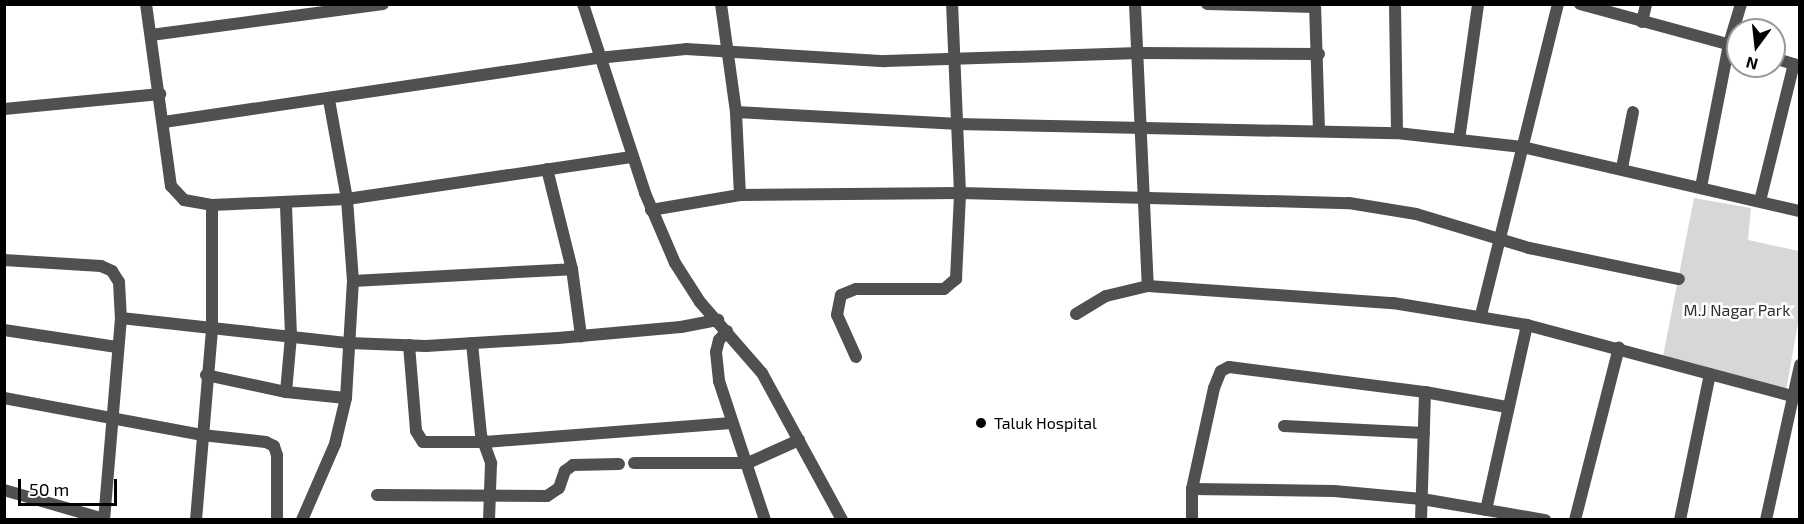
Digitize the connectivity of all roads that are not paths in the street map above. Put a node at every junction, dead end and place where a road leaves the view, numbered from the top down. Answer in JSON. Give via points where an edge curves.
{"nodes":[{"id":1,"x":146,"y":4,"type":"edge"},
{"id":2,"x":383,"y":4,"type":"edge"},
{"id":3,"x":583,"y":4,"type":"edge"},
{"id":4,"x":721,"y":4,"type":"edge"},
{"id":5,"x":952,"y":4,"type":"edge"},
{"id":6,"x":1135,"y":4,"type":"edge"},
{"id":7,"x":1207,"y":4,"type":"edge"},
{"id":8,"x":1395,"y":4,"type":"edge"},
{"id":9,"x":1478,"y":4,"type":"edge"},
{"id":10,"x":1558,"y":4,"type":"edge"},
{"id":11,"x":1580,"y":4,"type":"edge"},
{"id":12,"x":1646,"y":4,"type":"edge"},
{"id":13,"x":1315,"y":6,"type":"edge"},
{"id":14,"x":1642,"y":22,"type":"junction"},
{"id":15,"x":151,"y":35,"type":"junction"},
{"id":16,"x":1726,"y":44,"type":"edge"},
{"id":17,"x":728,"y":52,"type":"junction"},
{"id":18,"x":1139,"y":53,"type":"junction"},
{"id":19,"x":1319,"y":54,"type":"junction"},
{"id":20,"x":598,"y":58,"type":"junction"},
{"id":21,"x":953,"y":58,"type":"junction"},
{"id":22,"x":1797,"y":65,"type":"edge"},
{"id":23,"x":1726,"y":77,"type":"edge"},
{"id":24,"x":160,"y":94,"type":"junction"},
{"id":25,"x":329,"y":100,"type":"junction"},
{"id":26,"x":4,"y":109,"type":"edge"},
{"id":27,"x":736,"y":112,"type":"junction"},
{"id":28,"x":1633,"y":112,"type":"dead end"},
{"id":29,"x":164,"y":122,"type":"junction"},
{"id":30,"x":955,"y":124,"type":"junction"},
{"id":31,"x":1142,"y":126,"type":"junction"},
{"id":32,"x":1319,"y":130,"type":"junction"},
{"id":33,"x":1397,"y":133,"type":"junction"},
{"id":34,"x":1459,"y":140,"type":"junction"},
{"id":35,"x":1522,"y":147,"type":"junction"},
{"id":36,"x":633,"y":157,"type":"junction"},
{"id":37,"x":1622,"y":168,"type":"junction"},
{"id":38,"x":547,"y":169,"type":"junction"},
{"id":39,"x":1701,"y":187,"type":"junction"},
{"id":40,"x":960,"y":193,"type":"junction"},
{"id":41,"x":740,"y":195,"type":"junction"},
{"id":42,"x":1143,"y":198,"type":"junction"},
{"id":43,"x":347,"y":199,"type":"junction"},
{"id":44,"x":1760,"y":201,"type":"junction"},
{"id":45,"x":286,"y":204,"type":"junction"},
{"id":46,"x":212,"y":205,"type":"junction"},
{"id":47,"x":651,"y":210,"type":"junction"},
{"id":48,"x":1800,"y":211,"type":"edge"},
{"id":49,"x":1498,"y":239,"type":"junction"},
{"id":50,"x":4,"y":260,"type":"edge"},
{"id":51,"x":572,"y":269,"type":"junction"},
{"id":52,"x":1678,"y":279,"type":"dead end"},
{"id":53,"x":353,"y":281,"type":"junction"},
{"id":54,"x":1148,"y":286,"type":"junction"},
{"id":55,"x":1076,"y":314,"type":"dead end"},
{"id":56,"x":1481,"y":315,"type":"junction"},
{"id":57,"x":121,"y":318,"type":"junction"},
{"id":58,"x":718,"y":320,"type":"junction"},
{"id":59,"x":1527,"y":325,"type":"junction"},
{"id":60,"x":4,"y":330,"type":"edge"},
{"id":61,"x":212,"y":330,"type":"junction"},
{"id":62,"x":727,"y":332,"type":"junction"},
{"id":63,"x":291,"y":336,"type":"junction"},
{"id":64,"x":581,"y":336,"type":"junction"},
{"id":65,"x":349,"y":343,"type":"junction"},
{"id":66,"x":472,"y":343,"type":"junction"},
{"id":67,"x":410,"y":345,"type":"junction"},
{"id":68,"x":117,"y":347,"type":"junction"},
{"id":69,"x":1618,"y":348,"type":"junction"},
{"id":70,"x":856,"y":357,"type":"dead end"},
{"id":71,"x":1800,"y":365,"type":"edge"},
{"id":72,"x":1710,"y":374,"type":"junction"},
{"id":73,"x":206,"y":375,"type":"junction"},
{"id":74,"x":286,"y":392,"type":"junction"},
{"id":75,"x":1425,"y":392,"type":"junction"},
{"id":76,"x":1797,"y":397,"type":"edge"},
{"id":77,"x":4,"y":398,"type":"edge"},
{"id":78,"x":346,"y":398,"type":"junction"},
{"id":79,"x":1508,"y":407,"type":"junction"},
{"id":80,"x":113,"y":415,"type":"junction"},
{"id":81,"x":731,"y":423,"type":"junction"},
{"id":82,"x":1284,"y":426,"type":"dead end"},
{"id":83,"x":1424,"y":433,"type":"junction"},
{"id":84,"x":202,"y":435,"type":"junction"},
{"id":85,"x":799,"y":441,"type":"junction"},
{"id":86,"x":485,"y":442,"type":"junction"},
{"id":87,"x":634,"y":463,"type":"dead end"},
{"id":88,"x":748,"y":463,"type":"junction"},
{"id":89,"x":619,"y":464,"type":"dead end"},
{"id":90,"x":1191,"y":489,"type":"junction"},
{"id":91,"x":4,"y":490,"type":"edge"},
{"id":92,"x":377,"y":495,"type":"dead end"},
{"id":93,"x":490,"y":496,"type":"junction"},
{"id":94,"x":1422,"y":499,"type":"junction"},
{"id":95,"x":1485,"y":510,"type":"junction"},
{"id":96,"x":104,"y":519,"type":"edge"},
{"id":97,"x":196,"y":519,"type":"edge"},
{"id":98,"x":277,"y":519,"type":"edge"},
{"id":99,"x":302,"y":519,"type":"edge"},
{"id":100,"x":489,"y":519,"type":"edge"},
{"id":101,"x":765,"y":519,"type":"edge"},
{"id":102,"x":842,"y":519,"type":"edge"},
{"id":103,"x":1192,"y":519,"type":"edge"},
{"id":104,"x":1421,"y":519,"type":"edge"},
{"id":105,"x":1545,"y":519,"type":"edge"},
{"id":106,"x":1575,"y":519,"type":"edge"},
{"id":107,"x":1680,"y":519,"type":"edge"},
{"id":108,"x":1766,"y":519,"type":"edge"}],
"edges":[{"from":1,"to":15,"type":"street"},
{"from":2,"to":15,"type":"street"},
{"from":3,"to":20,"type":"street"},
{"from":4,"to":17,"type":"street"},
{"from":5,"to":21,"type":"street"},
{"from":6,"to":18,"type":"street"},
{"from":7,"to":13,"type":"street"},
{"from":8,"to":33,"type":"street"},
{"from":9,"to":34,"type":"street"},
{"from":10,"to":35,"type":"street"},
{"from":11,"to":14,"type":"street"},
{"from":12,"to":14,"type":"street"},
{"from":13,"to":19,"type":"street"},
{"from":14,"to":16,"type":"street"},
{"from":15,"to":24,"type":"street"},
{"from":17,"to":20,"type":"street","via":[[686,49]]},
{"from":17,"to":21,"type":"street","via":[[781,52],[885,61]]},
{"from":17,"to":27,"type":"street"},
{"from":18,"to":19,"type":"street"},
{"from":18,"to":21,"type":"street"},
{"from":18,"to":31,"type":"street"},
{"from":19,"to":32,"type":"street"},
{"from":20,"to":25,"type":"street"},
{"from":20,"to":36,"type":"street"},
{"from":21,"to":30,"type":"street"},
{"from":22,"to":44,"type":"street"},
{"from":23,"to":39,"type":"street"},
{"from":24,"to":26,"type":"street"},
{"from":24,"to":29,"type":"street"},
{"from":25,"to":29,"type":"street"},
{"from":25,"to":43,"type":"street"},
{"from":27,"to":30,"type":"street"},
{"from":27,"to":41,"type":"street"},
{"from":28,"to":37,"type":"street"},
{"from":29,"to":46,"type":"street","via":[[171,186],[184,200]]},
{"from":30,"to":31,"type":"street"},
{"from":30,"to":40,"type":"street"},
{"from":31,"to":32,"type":"street"},
{"from":31,"to":42,"type":"street"},
{"from":32,"to":33,"type":"street"},
{"from":33,"to":34,"type":"street"},
{"from":34,"to":35,"type":"street"},
{"from":35,"to":37,"type":"street"},
{"from":35,"to":49,"type":"street"},
{"from":36,"to":38,"type":"street"},
{"from":36,"to":47,"type":"street"},
{"from":37,"to":39,"type":"street"},
{"from":38,"to":43,"type":"street"},
{"from":38,"to":51,"type":"street"},
{"from":39,"to":44,"type":"street"},
{"from":40,"to":41,"type":"street"},
{"from":40,"to":42,"type":"street"},
{"from":40,"to":70,"type":"street","via":[[958,271],[953,284],[944,289],[856,289],[838,299],[837,315]]},
{"from":41,"to":47,"type":"street"},
{"from":42,"to":49,"type":"street","via":[[1380,207]]},
{"from":42,"to":54,"type":"street"},
{"from":43,"to":45,"type":"street"},
{"from":43,"to":53,"type":"street"},
{"from":44,"to":48,"type":"street"},
{"from":45,"to":46,"type":"street"},
{"from":45,"to":63,"type":"street"},
{"from":46,"to":61,"type":"street"},
{"from":47,"to":58,"type":"street","via":[[675,263],[700,302]]},
{"from":49,"to":52,"type":"street"},
{"from":49,"to":56,"type":"street"},
{"from":50,"to":57,"type":"street","via":[[101,266],[112,271],[119,282]]},
{"from":51,"to":53,"type":"street"},
{"from":51,"to":64,"type":"street"},
{"from":53,"to":65,"type":"street"},
{"from":54,"to":55,"type":"street","via":[[1106,296]]},
{"from":54,"to":56,"type":"street","via":[[1393,303]]},
{"from":56,"to":59,"type":"street"},
{"from":57,"to":61,"type":"street"},
{"from":57,"to":68,"type":"street"},
{"from":58,"to":62,"type":"street"},
{"from":58,"to":64,"type":"street"},
{"from":59,"to":69,"type":"street"},
{"from":59,"to":79,"type":"street"},
{"from":60,"to":68,"type":"street"},
{"from":61,"to":63,"type":"street"},
{"from":61,"to":73,"type":"street"},
{"from":62,"to":81,"type":"street","via":[[718,340],[716,352]]},
{"from":62,"to":85,"type":"street","via":[[762,374]]},
{"from":63,"to":65,"type":"street"},
{"from":63,"to":74,"type":"street"},
{"from":64,"to":66,"type":"street"},
{"from":65,"to":67,"type":"street"},
{"from":65,"to":78,"type":"street"},
{"from":66,"to":67,"type":"street"},
{"from":66,"to":86,"type":"street"},
{"from":67,"to":86,"type":"street","via":[[417,437],[428,443]]},
{"from":68,"to":80,"type":"street"},
{"from":69,"to":72,"type":"street"},
{"from":69,"to":106,"type":"street"},
{"from":71,"to":76,"type":"street"},
{"from":72,"to":76,"type":"street"},
{"from":72,"to":107,"type":"street"},
{"from":73,"to":74,"type":"street"},
{"from":73,"to":84,"type":"street"},
{"from":74,"to":78,"type":"street"},
{"from":75,"to":79,"type":"street"},
{"from":75,"to":83,"type":"street"},
{"from":75,"to":90,"type":"street","via":[[1229,367],[1216,378]]},
{"from":76,"to":108,"type":"street"},
{"from":77,"to":80,"type":"street"},
{"from":78,"to":99,"type":"street","via":[[335,444]]},
{"from":79,"to":95,"type":"street"},
{"from":80,"to":84,"type":"street"},
{"from":80,"to":96,"type":"street"},
{"from":81,"to":86,"type":"street"},
{"from":81,"to":88,"type":"street"},
{"from":82,"to":83,"type":"street"},
{"from":83,"to":94,"type":"street"},
{"from":84,"to":97,"type":"street"},
{"from":84,"to":98,"type":"street","via":[[256,439],[274,446]]},
{"from":85,"to":88,"type":"street"},
{"from":85,"to":102,"type":"street"},
{"from":86,"to":93,"type":"street","via":[[491,463]]},
{"from":87,"to":88,"type":"street"},
{"from":88,"to":101,"type":"street"},
{"from":89,"to":93,"type":"street","via":[[573,465],[565,471],[559,488],[547,496]]},
{"from":90,"to":94,"type":"street","via":[[1334,491]]},
{"from":90,"to":103,"type":"street"},
{"from":91,"to":96,"type":"street"},
{"from":92,"to":93,"type":"street"},
{"from":93,"to":100,"type":"street"},
{"from":94,"to":95,"type":"street"},
{"from":94,"to":104,"type":"street"},
{"from":95,"to":105,"type":"street"}]}
